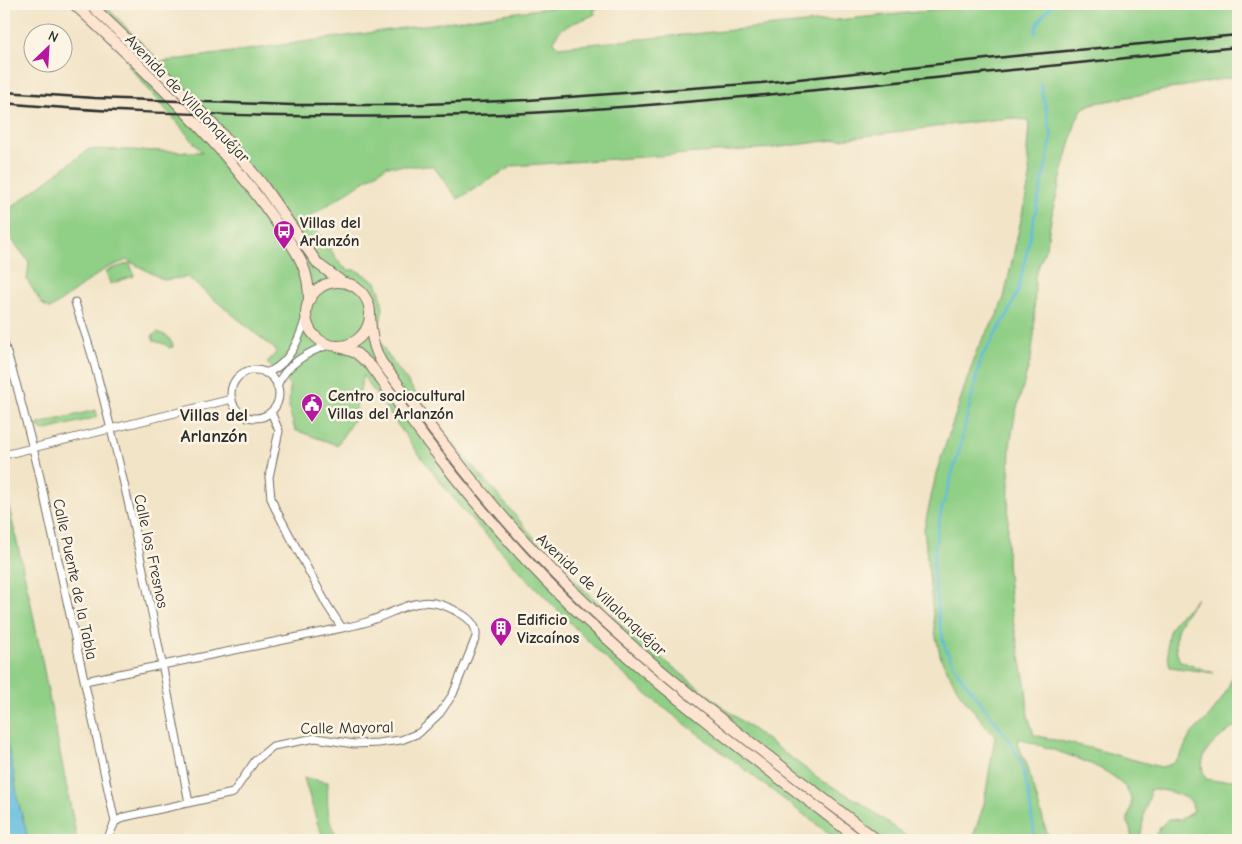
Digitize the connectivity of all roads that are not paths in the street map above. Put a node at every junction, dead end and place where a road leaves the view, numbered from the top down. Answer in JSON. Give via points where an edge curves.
{"nodes":[{"id":1,"x":74,"y":4,"type":"edge"},
{"id":2,"x":90,"y":4,"type":"edge"},
{"id":3,"x":341,"y":282,"type":"junction"},
{"id":4,"x":309,"y":300,"type":"junction"},
{"id":5,"x":68,"y":309,"type":"dead end"},
{"id":6,"x":370,"y":316,"type":"junction"},
{"id":7,"x":306,"y":317,"type":"junction"},
{"id":8,"x":4,"y":343,"type":"edge"},
{"id":9,"x":333,"y":345,"type":"junction"},
{"id":10,"x":265,"y":373,"type":"junction"},
{"id":11,"x":277,"y":386,"type":"junction"},
{"id":12,"x":232,"y":399,"type":"junction"},
{"id":13,"x":271,"y":412,"type":"junction"},
{"id":14,"x":110,"y":428,"type":"junction"},
{"id":15,"x":33,"y":448,"type":"junction"},
{"id":16,"x":4,"y":455,"type":"edge"},
{"id":17,"x":342,"y":628,"type":"junction"},
{"id":18,"x":163,"y":665,"type":"junction"},
{"id":19,"x":85,"y":681,"type":"junction"},
{"id":20,"x":189,"y":803,"type":"junction"},
{"id":21,"x":115,"y":822,"type":"junction"},
{"id":22,"x":107,"y":840,"type":"edge"},
{"id":23,"x":859,"y":840,"type":"edge"},
{"id":24,"x":877,"y":840,"type":"edge"}],
"edges":[{"from":1,"to":4,"type":"street","name":"Avenida de Villalonquéjar","via":[[197,124],[239,173],[302,262]]},
{"from":2,"to":3,"type":"street","name":"Avenida de Villalonquéjar","via":[[221,134],[274,200],[318,264]]},
{"from":3,"to":4,"type":"street","via":[[322,286]]},
{"from":3,"to":6,"type":"street","via":[[359,289],[366,297]]},
{"from":4,"to":7,"type":"street"},
{"from":5,"to":14,"type":"street","name":"Calle los Fresnos","via":[[76,305]]},
{"from":6,"to":9,"type":"street","via":[[368,326],[356,341]]},
{"from":6,"to":24,"type":"street","name":"Avenida de Villalonquéjar","via":[[374,346],[382,363],[465,472],[521,538],[618,633]]},
{"from":7,"to":9,"type":"street","via":[[314,334]]},
{"from":7,"to":10,"type":"street","via":[[293,348],[275,369]]},
{"from":8,"to":15,"type":"street","name":"Calle Puente de la Tabla"},
{"from":9,"to":11,"type":"street","via":[[313,350],[301,358]]},
{"from":9,"to":23,"type":"street","name":"Avenida de Villalonquéjar","via":[[356,353],[371,366],[470,496],[553,587],[668,690]]},
{"from":10,"to":11,"type":"street"},
{"from":10,"to":12,"type":"street","via":[[250,371],[238,378],[231,391]]},
{"from":11,"to":13,"type":"street","via":[[278,400]]},
{"from":12,"to":13,"type":"street","via":[[238,411],[250,418]]},
{"from":12,"to":14,"type":"street"},
{"from":13,"to":17,"type":"street","via":[[279,431],[269,477],[271,498]]},
{"from":14,"to":15,"type":"street"},
{"from":14,"to":18,"type":"street","name":"Calle los Fresnos"},
{"from":15,"to":16,"type":"street"},
{"from":15,"to":19,"type":"street","name":"Calle Puente de la Tabla"},
{"from":17,"to":18,"type":"street","name":"Calle Mayoral"},
{"from":17,"to":20,"type":"street","name":"Calle Mayoral","via":[[370,621],[414,603],[428,602],[450,607],[468,619],[475,628],[476,637],[453,694],[440,713],[419,733],[401,740],[378,743],[354,744],[316,738],[273,746],[255,761],[233,793]]},
{"from":18,"to":19,"type":"street","name":"Calle Mayoral"},
{"from":18,"to":20,"type":"street","name":"Calle los Fresnos"},
{"from":19,"to":21,"type":"street","name":"Calle Puente de la Tabla"},
{"from":20,"to":21,"type":"street","name":"Calle Mayoral","via":[[124,817]]},
{"from":21,"to":22,"type":"street"}]}
